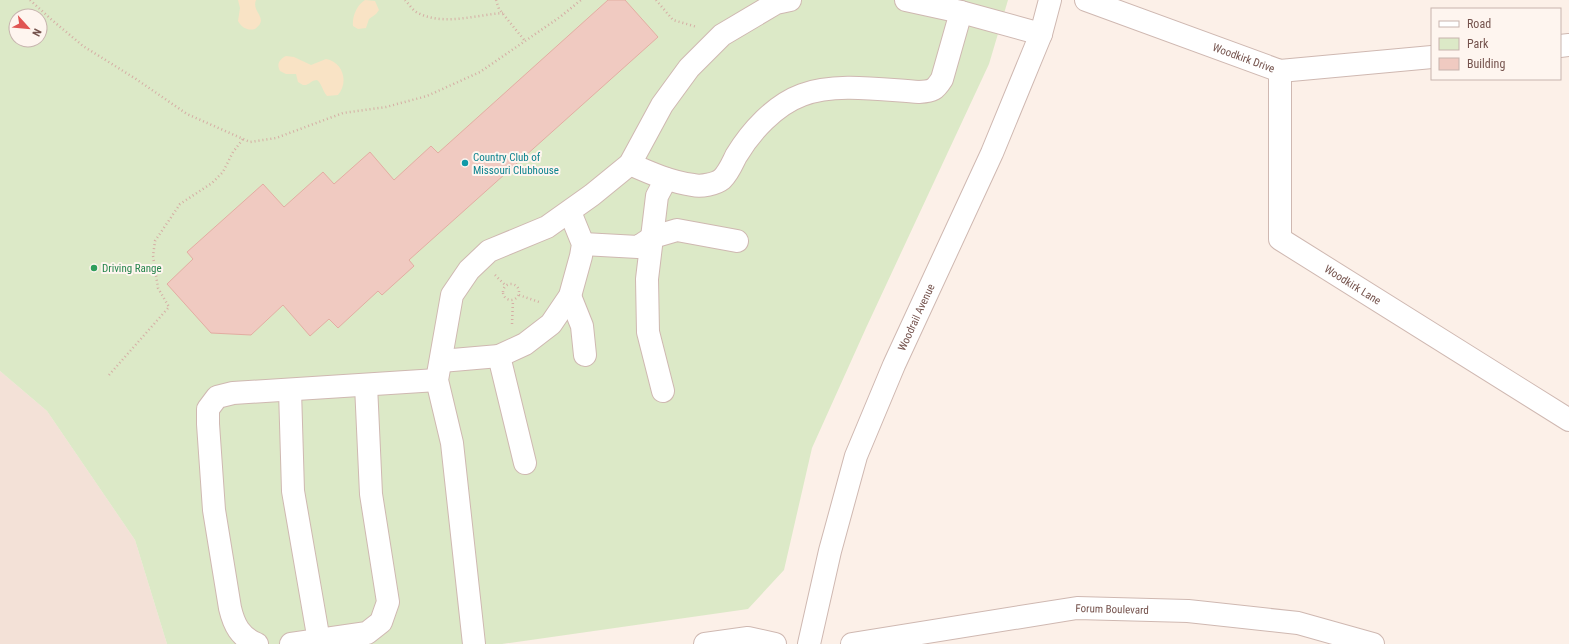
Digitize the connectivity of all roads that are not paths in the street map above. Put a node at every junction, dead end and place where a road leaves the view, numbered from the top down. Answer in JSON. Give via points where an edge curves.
{"nodes":[{"id":1,"x":790,"y":0,"type":"edge"},
{"id":2,"x":906,"y":0,"type":"edge"},
{"id":3,"x":1050,"y":0,"type":"edge"},
{"id":4,"x":1086,"y":0,"type":"edge"},
{"id":5,"x":961,"y":12,"type":"junction"},
{"id":6,"x":1041,"y":34,"type":"junction"},
{"id":7,"x":1431,"y":57,"type":"edge"},
{"id":8,"x":1280,"y":71,"type":"junction"},
{"id":9,"x":630,"y":164,"type":"junction"},
{"id":10,"x":666,"y":179,"type":"junction"},
{"id":11,"x":570,"y":212,"type":"junction"},
{"id":12,"x":653,"y":237,"type":"junction"},
{"id":13,"x":737,"y":241,"type":"dead end"},
{"id":14,"x":583,"y":244,"type":"junction"},
{"id":15,"x":570,"y":296,"type":"junction"},
{"id":16,"x":585,"y":355,"type":"dead end"},
{"id":17,"x":499,"y":356,"type":"junction"},
{"id":18,"x":439,"y":370,"type":"junction"},
{"id":19,"x":366,"y":384,"type":"junction"},
{"id":20,"x":290,"y":390,"type":"junction"},
{"id":21,"x":663,"y":391,"type":"dead end"},
{"id":22,"x":1569,"y":420,"type":"edge"},
{"id":23,"x":525,"y":463,"type":"dead end"},
{"id":24,"x":319,"y":641,"type":"junction"},
{"id":25,"x":257,"y":644,"type":"edge"},
{"id":26,"x":290,"y":644,"type":"edge"},
{"id":27,"x":474,"y":644,"type":"edge"},
{"id":28,"x":705,"y":644,"type":"edge"},
{"id":29,"x":775,"y":644,"type":"edge"},
{"id":30,"x":809,"y":644,"type":"edge"},
{"id":31,"x":852,"y":644,"type":"edge"},
{"id":32,"x":1373,"y":644,"type":"edge"}],
"edges":[{"from":1,"to":9,"type":"street","via":[[776,3],[722,35],[689,68],[662,105]]},
{"from":2,"to":5,"type":"street"},
{"from":3,"to":6,"type":"street","name":"Woodrail Avenue"},
{"from":4,"to":8,"type":"street","name":"Woodkirk Drive"},
{"from":5,"to":6,"type":"street"},
{"from":5,"to":10,"type":"street","via":[[942,79],[936,88],[929,92],[837,87],[802,95],[783,104],[761,122],[721,179],[711,184],[694,186]]},
{"from":6,"to":30,"type":"street","name":"Woodrail Avenue","via":[[992,153],[894,364],[856,456],[830,551]]},
{"from":7,"to":8,"type":"street","name":"Woodkirk Drive"},
{"from":8,"to":22,"type":"street","name":"Woodkirk Lane","via":[[1280,239]]},
{"from":9,"to":10,"type":"street"},
{"from":9,"to":11,"type":"street"},
{"from":10,"to":12,"type":"street","via":[[657,196]]},
{"from":11,"to":14,"type":"street"},
{"from":11,"to":18,"type":"street","via":[[547,227],[489,251],[468,270],[452,295]]},
{"from":12,"to":13,"type":"street","via":[[677,230]]},
{"from":12,"to":14,"type":"street","via":[[638,247]]},
{"from":12,"to":21,"type":"street","via":[[647,279],[648,332]]},
{"from":14,"to":15,"type":"street"},
{"from":15,"to":16,"type":"street","via":[[582,326]]},
{"from":15,"to":17,"type":"street","via":[[551,324],[525,344]]},
{"from":17,"to":18,"type":"street"},
{"from":17,"to":23,"type":"street"},
{"from":18,"to":19,"type":"street"},
{"from":18,"to":27,"type":"street","via":[[452,443]]},
{"from":19,"to":20,"type":"street"},
{"from":19,"to":24,"type":"street","via":[[371,494],[388,602],[381,622],[368,633]]},
{"from":20,"to":24,"type":"street","via":[[293,491]]},
{"from":20,"to":25,"type":"street","via":[[233,393],[217,397],[208,409],[214,510],[230,608],[239,632]]},
{"from":24,"to":26,"type":"street"},
{"from":28,"to":29,"type":"street","via":[[748,638]]},
{"from":31,"to":32,"type":"street","name":"Forum Boulevard","via":[[1077,608],[1188,611],[1298,623]]}]}
